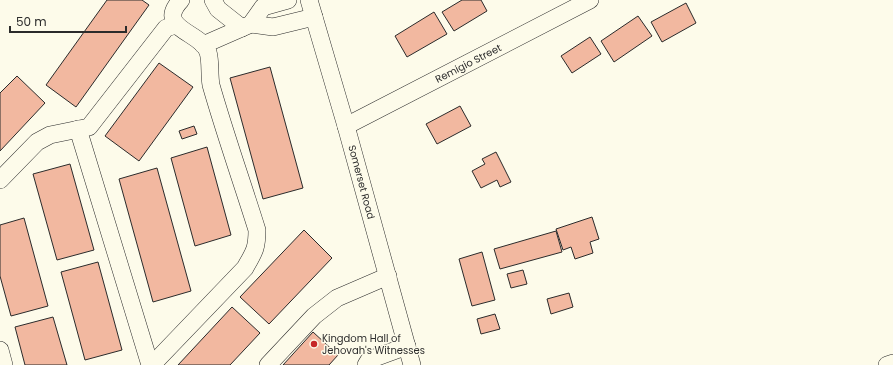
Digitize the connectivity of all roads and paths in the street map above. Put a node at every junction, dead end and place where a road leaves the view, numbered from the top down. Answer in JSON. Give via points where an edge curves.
{"nodes":[{"id":1,"x":181,"y":0,"type":"edge"},
{"id":2,"x":213,"y":0,"type":"edge"},
{"id":3,"x":288,"y":0,"type":"edge"},
{"id":4,"x":309,"y":0,"type":"edge"},
{"id":5,"x":590,"y":0,"type":"edge"},
{"id":6,"x":314,"y":17,"type":"junction"},
{"id":7,"x":176,"y":25,"type":"junction"},
{"id":8,"x":246,"y":26,"type":"junction"},
{"id":9,"x":203,"y":45,"type":"junction"},
{"id":10,"x":346,"y":126,"type":"junction"},
{"id":11,"x":78,"y":129,"type":"junction"},
{"id":12,"x":0,"y":180,"type":"edge"},
{"id":13,"x":388,"y":276,"type":"junction"},
{"id":14,"x":407,"y":346,"type":"junction"},
{"id":15,"x":0,"y":350,"type":"edge"},
{"id":16,"x":893,"y":363,"type":"edge"},
{"id":17,"x":4,"y":365,"type":"edge"},
{"id":18,"x":151,"y":365,"type":"edge"},
{"id":19,"x":268,"y":365,"type":"edge"},
{"id":20,"x":366,"y":365,"type":"edge"},
{"id":21,"x":412,"y":365,"type":"edge"},
{"id":22,"x":887,"y":365,"type":"edge"}],
"edges":[{"from":1,"to":7,"type":"street","via":[[175,6],[173,17]]},
{"from":2,"to":8,"type":"street","via":[[218,8]]},
{"from":3,"to":8,"type":"street","via":[[263,7]]},
{"from":4,"to":6,"type":"street","name":"Somerset Road"},
{"from":5,"to":10,"type":"street","name":"Remigio Street"},
{"from":6,"to":8,"type":"street","via":[[272,27]]},
{"from":6,"to":10,"type":"street","name":"Somerset Road"},
{"from":7,"to":9,"type":"street"},
{"from":7,"to":11,"type":"street","via":[[166,28],[88,127]]},
{"from":8,"to":9,"type":"street"},
{"from":9,"to":18,"type":"street","via":[[207,51],[218,109],[257,230],[255,250],[245,268]]},
{"from":10,"to":13,"type":"street","name":"Somerset Road"},
{"from":11,"to":12,"type":"street","via":[[50,135],[37,142]]},
{"from":11,"to":18,"type":"street"},
{"from":13,"to":14,"type":"street","name":"Somerset Road"},
{"from":13,"to":19,"type":"street","via":[[337,298],[314,316]]},
{"from":14,"to":20,"type":"street","via":[[369,360]]},
{"from":14,"to":21,"type":"street","name":"Somerset Road"},
{"from":15,"to":17,"type":"street"},
{"from":16,"to":22,"type":"street"}]}
